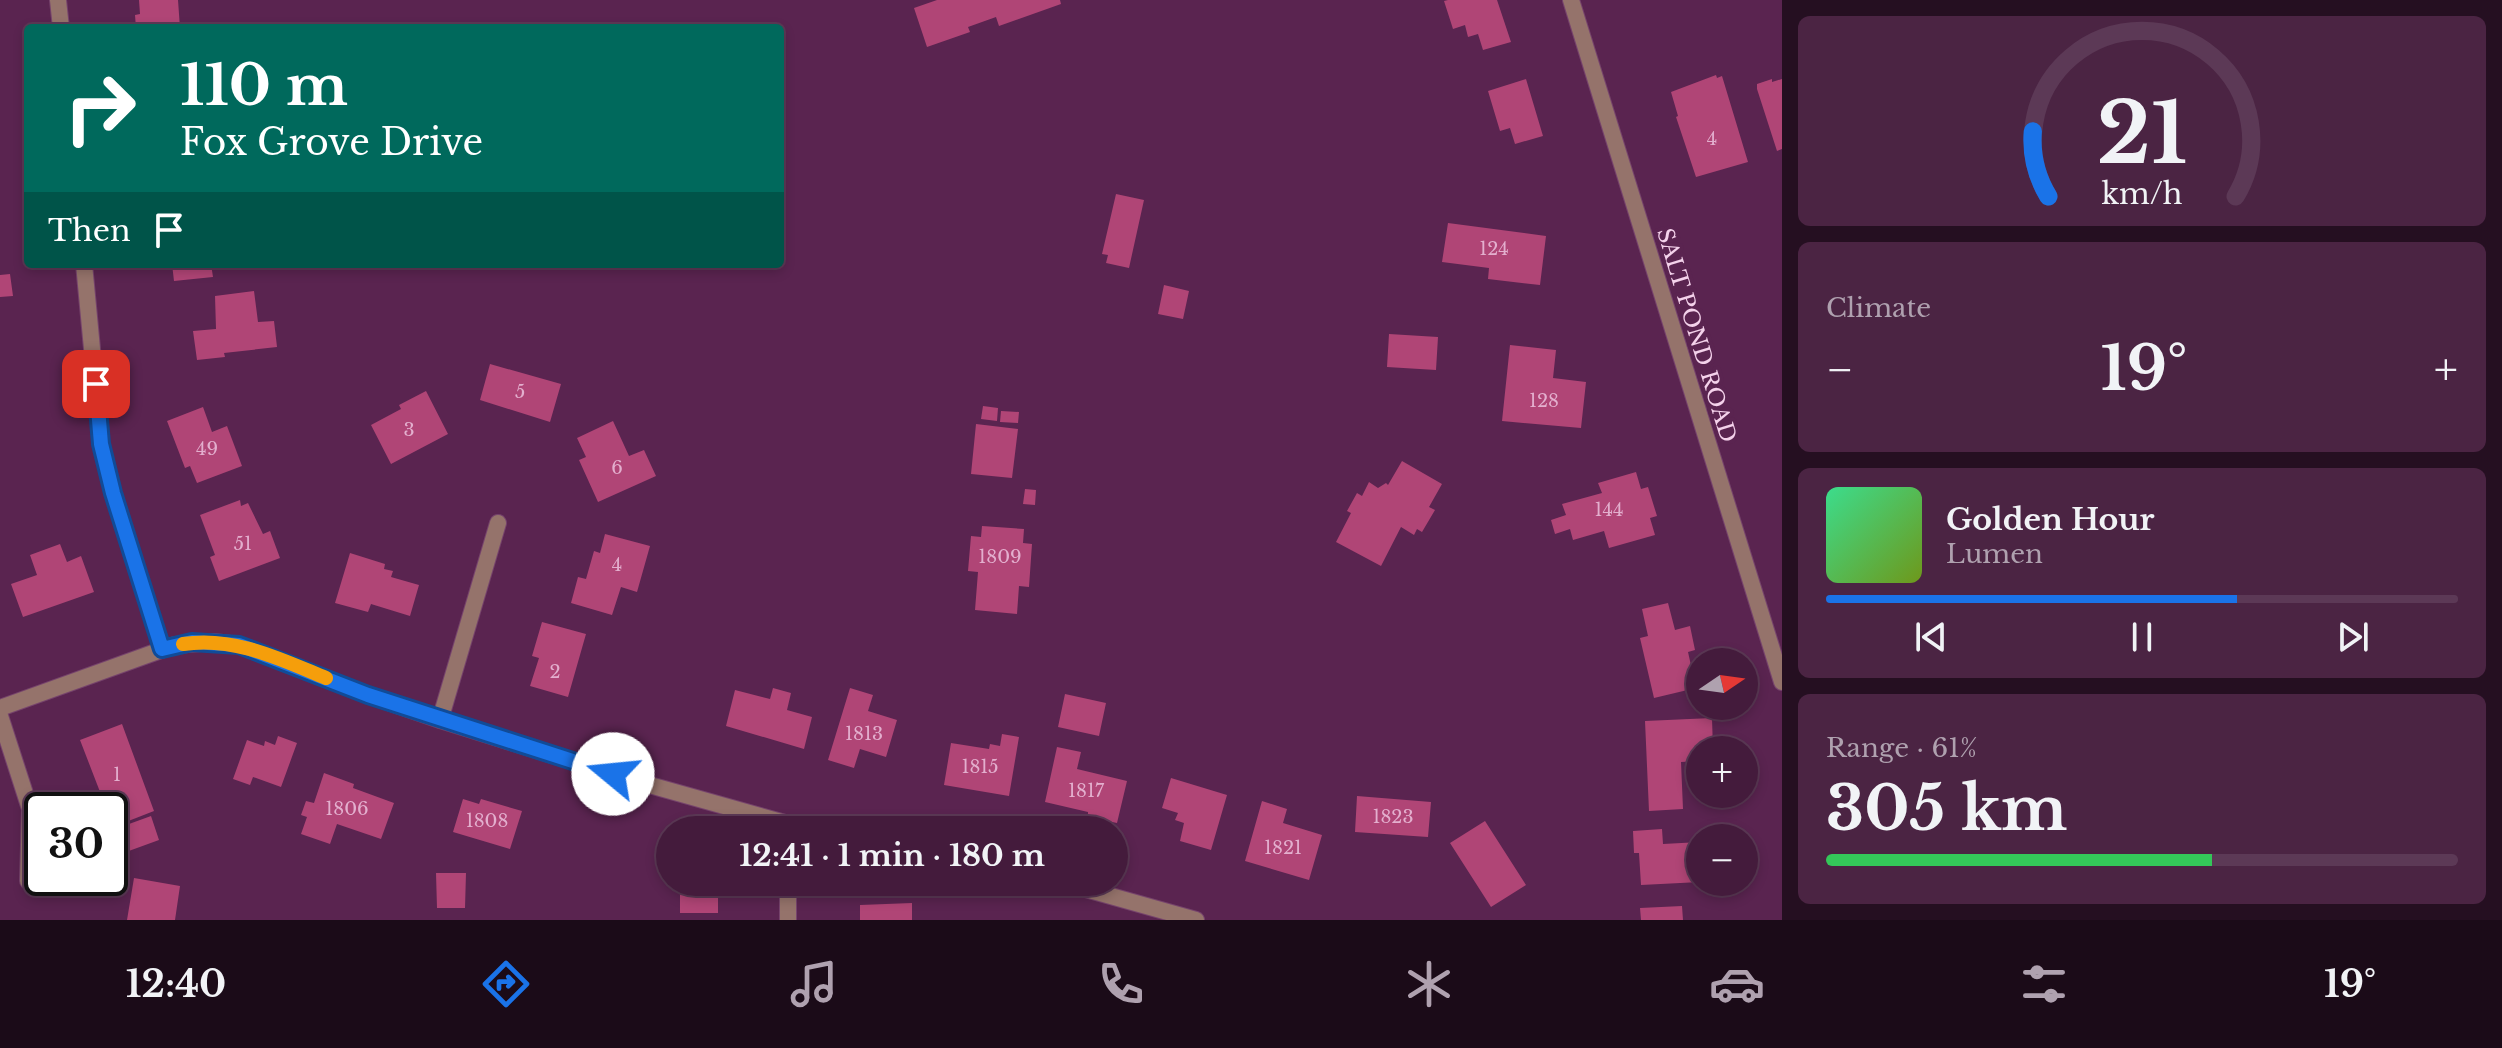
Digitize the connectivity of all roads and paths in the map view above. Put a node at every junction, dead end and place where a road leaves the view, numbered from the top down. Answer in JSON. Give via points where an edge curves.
{"nodes":[{"id":1,"x":58,"y":0,"type":"edge"},
{"id":2,"x":1571,"y":0,"type":"edge"},
{"id":3,"x":61,"y":24,"type":"edge"},
{"id":4,"x":84,"y":268,"type":"edge"},
{"id":5,"x":498,"y":523,"type":"dead end"},
{"id":6,"x":162,"y":649,"type":"junction"},
{"id":7,"x":1782,"y":682,"type":"edge"},
{"id":8,"x":0,"y":708,"type":"edge"},
{"id":9,"x":0,"y":716,"type":"edge"},
{"id":10,"x":440,"y":720,"type":"junction"},
{"id":11,"x":25,"y":792,"type":"edge"},
{"id":12,"x":752,"y":816,"type":"edge"},
{"id":13,"x":788,"y":896,"type":"edge"},
{"id":14,"x":1111,"y":896,"type":"edge"},
{"id":15,"x":788,"y":920,"type":"edge"},
{"id":16,"x":1196,"y":920,"type":"edge"}],
"edges":[{"from":1,"to":3,"type":"street"},
{"from":2,"to":7,"type":"street","name":"SALT POND ROAD"},
{"from":4,"to":6,"type":"street","via":[[101,444]]},
{"from":5,"to":10,"type":"street"},
{"from":6,"to":8,"type":"street"},
{"from":6,"to":10,"type":"street","via":[[192,642],[239,645]]},
{"from":9,"to":11,"type":"street"},
{"from":10,"to":12,"type":"street"},
{"from":13,"to":15,"type":"street"},
{"from":14,"to":16,"type":"street"}]}
